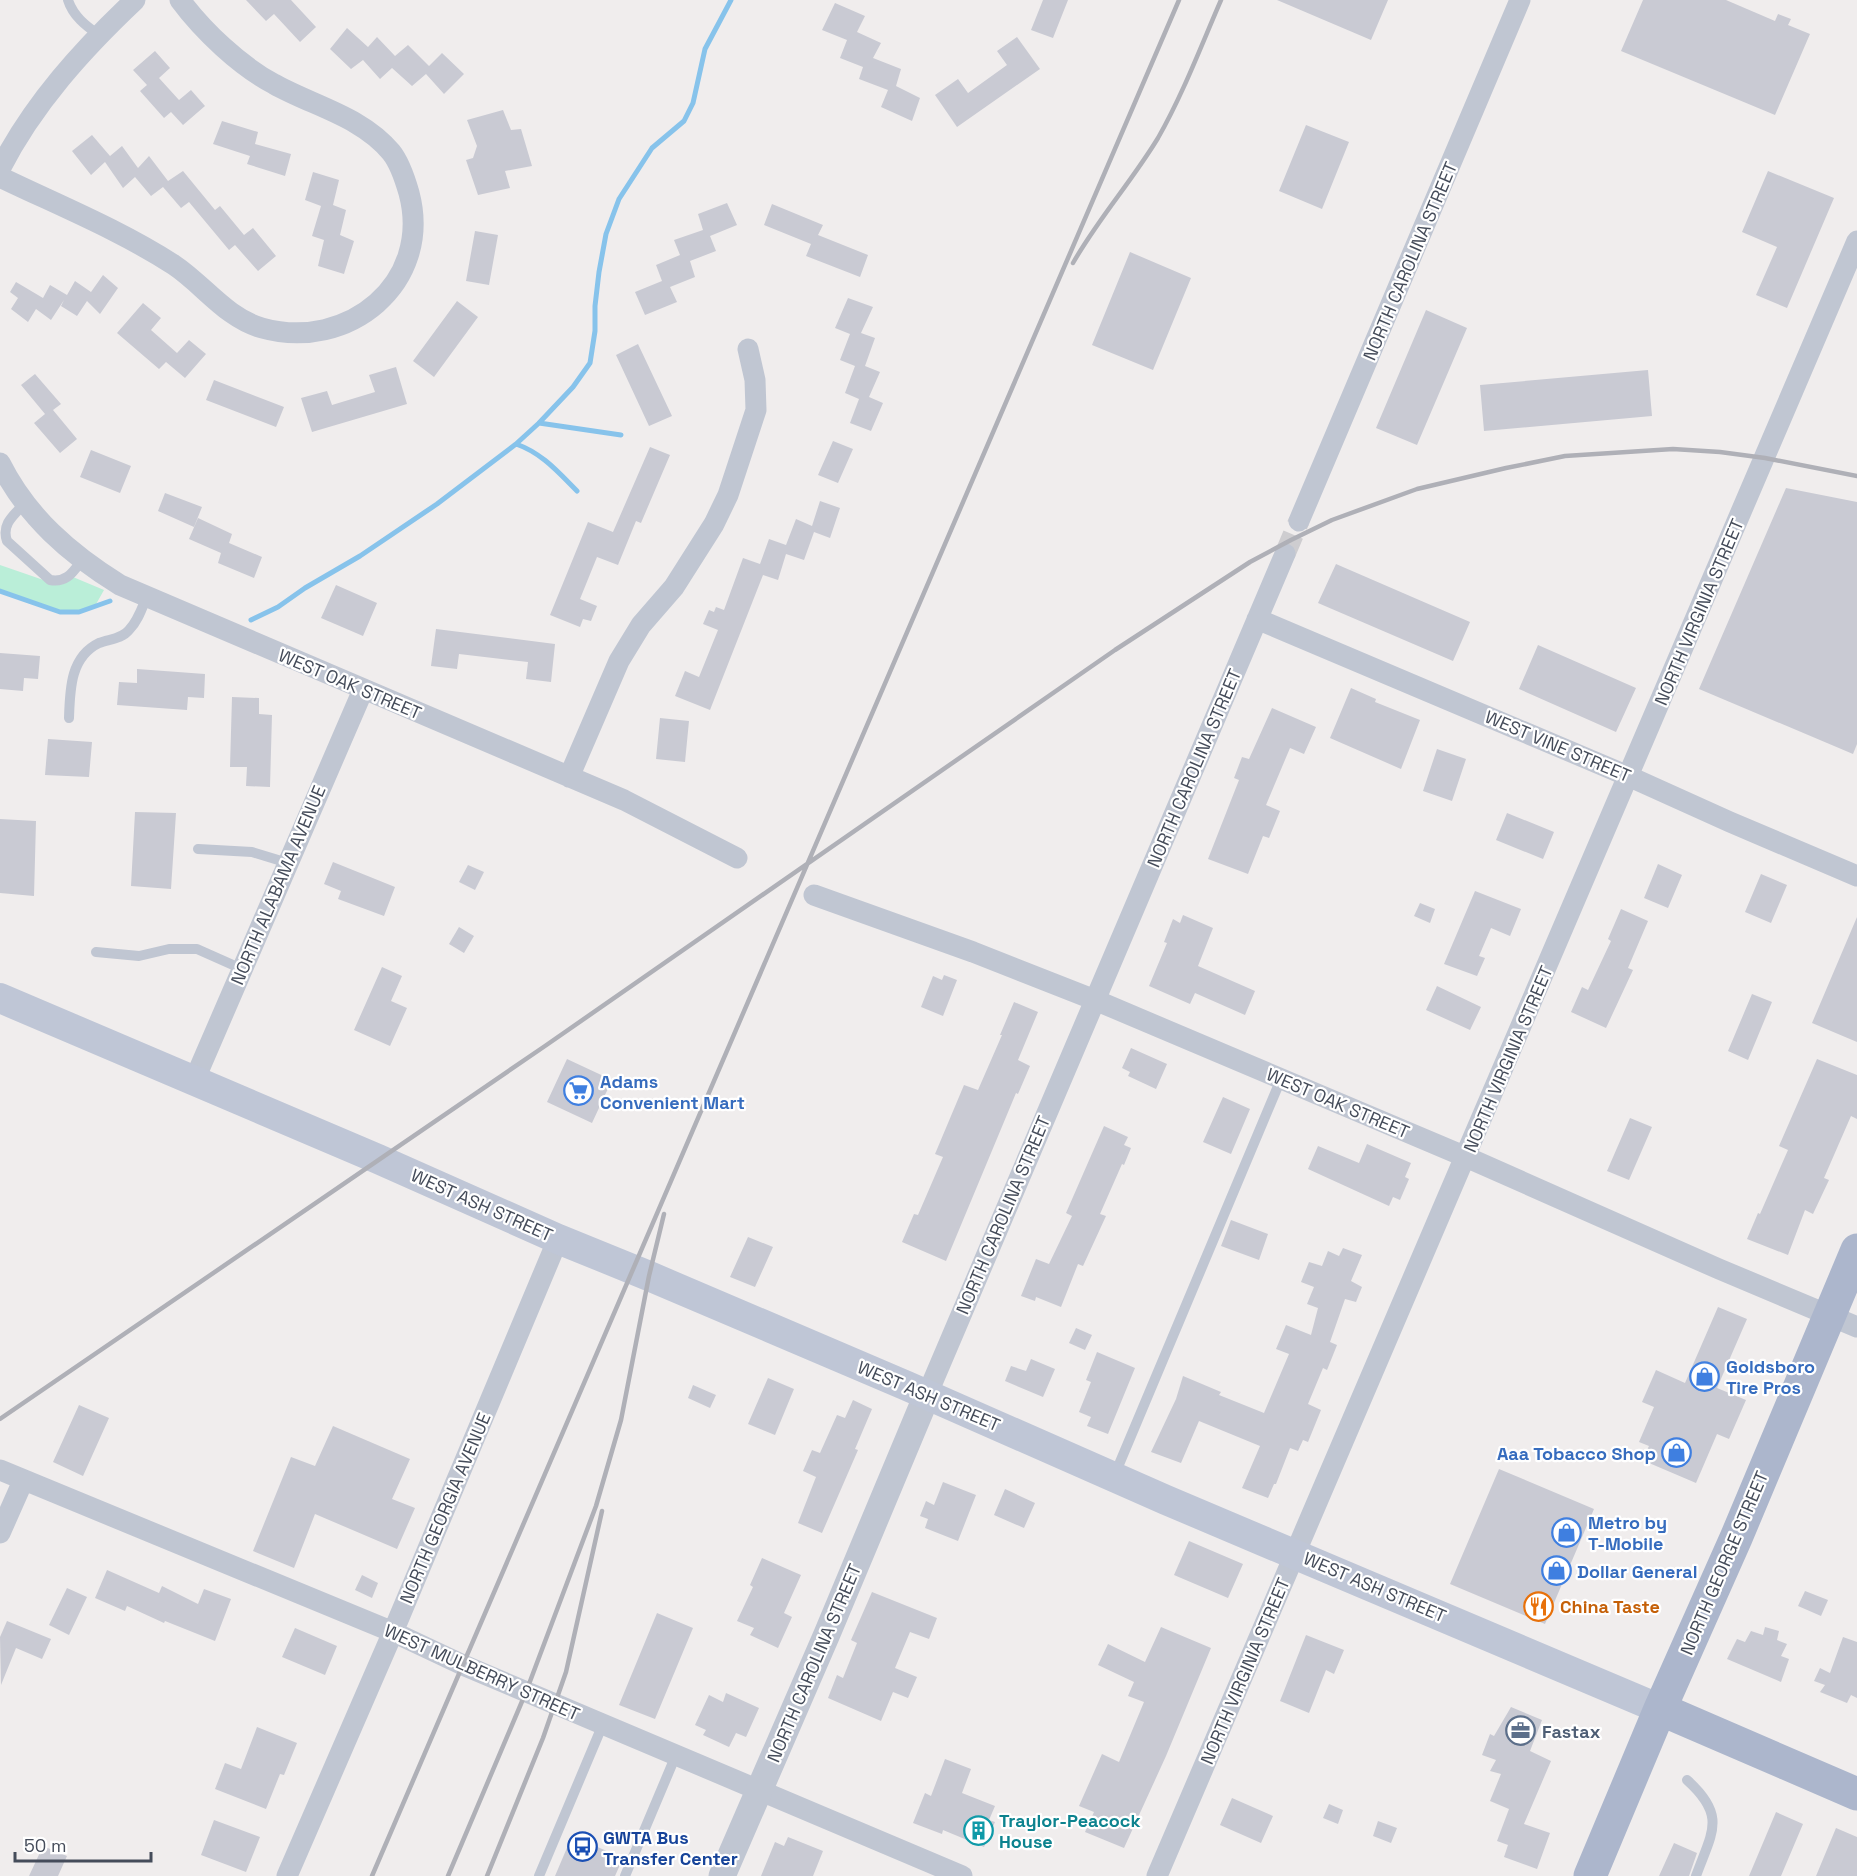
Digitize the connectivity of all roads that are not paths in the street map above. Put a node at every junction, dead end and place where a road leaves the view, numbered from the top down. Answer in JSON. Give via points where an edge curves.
{"nodes":[{"id":1,"x":68,"y":0,"type":"edge"},
{"id":2,"x":135,"y":0,"type":"edge"},
{"id":3,"x":180,"y":0,"type":"edge"},
{"id":4,"x":1520,"y":0,"type":"edge"},
{"id":5,"x":99,"y":35,"type":"junction"},
{"id":6,"x":0,"y":169,"type":"edge"},
{"id":7,"x":0,"y":177,"type":"edge"},
{"id":8,"x":1857,"y":241,"type":"edge"},
{"id":9,"x":748,"y":349,"type":"dead end"},
{"id":10,"x":0,"y":463,"type":"edge"},
{"id":11,"x":25,"y":503,"type":"junction"},
{"id":12,"x":1299,"y":521,"type":"tunnel mouth"},
{"id":13,"x":1285,"y":554,"type":"tunnel mouth"},
{"id":14,"x":82,"y":560,"type":"junction"},
{"id":15,"x":147,"y":597,"type":"junction"},
{"id":16,"x":1257,"y":619,"type":"junction"},
{"id":17,"x":363,"y":690,"type":"junction"},
{"id":18,"x":69,"y":718,"type":"dead end"},
{"id":19,"x":1628,"y":776,"type":"junction"},
{"id":20,"x":569,"y":777,"type":"junction"},
{"id":21,"x":198,"y":849,"type":"dead end"},
{"id":22,"x":737,"y":858,"type":"dead end"},
{"id":23,"x":288,"y":863,"type":"junction"},
{"id":24,"x":1857,"y":876,"type":"edge"},
{"id":25,"x":814,"y":895,"type":"dead end"},
{"id":26,"x":96,"y":952,"type":"dead end"},
{"id":27,"x":242,"y":969,"type":"junction"},
{"id":28,"x":0,"y":998,"type":"edge"},
{"id":29,"x":1095,"y":1000,"type":"junction"},
{"id":30,"x":1281,"y":1079,"type":"junction"},
{"id":31,"x":194,"y":1081,"type":"junction"},
{"id":32,"x":1466,"y":1157,"type":"junction"},
{"id":33,"x":558,"y":1239,"type":"junction"},
{"id":34,"x":1857,"y":1250,"type":"edge"},
{"id":35,"x":1843,"y":1321,"type":"edge"},
{"id":36,"x":927,"y":1395,"type":"junction"},
{"id":37,"x":0,"y":1470,"type":"edge"},
{"id":38,"x":1113,"y":1477,"type":"junction"},
{"id":39,"x":23,"y":1481,"type":"junction"},
{"id":40,"x":0,"y":1533,"type":"edge"},
{"id":41,"x":1295,"y":1553,"type":"junction"},
{"id":42,"x":393,"y":1632,"type":"junction"},
{"id":43,"x":1660,"y":1709,"type":"junction"},
{"id":44,"x":603,"y":1724,"type":"junction"},
{"id":45,"x":676,"y":1755,"type":"junction"},
{"id":46,"x":1687,"y":1780,"type":"dead end"},
{"id":47,"x":758,"y":1790,"type":"junction"},
{"id":48,"x":1857,"y":1794,"type":"edge"},
{"id":49,"x":287,"y":1876,"type":"edge"},
{"id":50,"x":539,"y":1876,"type":"edge"},
{"id":51,"x":625,"y":1876,"type":"edge"},
{"id":52,"x":722,"y":1876,"type":"edge"},
{"id":53,"x":962,"y":1876,"type":"edge"},
{"id":54,"x":1157,"y":1876,"type":"edge"},
{"id":55,"x":1590,"y":1876,"type":"edge"},
{"id":56,"x":1696,"y":1876,"type":"edge"}],
"edges":[{"from":1,"to":5,"type":"lane","via":[[70,8]]},
{"from":2,"to":5,"type":"street"},
{"from":3,"to":7,"type":"street","via":[[244,65],[271,83],[372,133],[392,153],[405,177],[415,231],[409,255],[381,299],[359,317],[336,328],[310,333],[260,327],[236,316],[152,252]]},
{"from":4,"to":12,"type":"street","name":"NORTH CAROLINA STREET"},
{"from":5,"to":6,"type":"street","via":[[28,120]]},
{"from":8,"to":19,"type":"street","name":"NORTH VIRGINIA STREET"},
{"from":9,"to":20,"type":"street","via":[[756,410],[728,495],[679,579],[641,625],[619,661]]},
{"from":10,"to":11,"type":"street","name":"WEST OAK STREET"},
{"from":11,"to":14,"type":"street","name":"WEST OAK STREET"},
{"from":11,"to":14,"type":"lane","via":[[5,527],[7,541],[50,580],[63,581]]},
{"from":13,"to":16,"type":"street","name":"NORTH CAROLINA STREET"},
{"from":14,"to":15,"type":"street","name":"WEST OAK STREET"},
{"from":15,"to":17,"type":"street","name":"WEST OAK STREET"},
{"from":15,"to":18,"type":"lane","via":[[129,630],[91,647],[83,656],[70,684]]},
{"from":16,"to":19,"type":"street","name":"WEST VINE STREET"},
{"from":16,"to":29,"type":"street","name":"NORTH CAROLINA STREET"},
{"from":17,"to":20,"type":"street","name":"WEST OAK STREET"},
{"from":17,"to":23,"type":"street","name":"NORTH ALABAMA AVENUE"},
{"from":19,"to":24,"type":"street","name":"WEST VINE STREET"},
{"from":19,"to":32,"type":"street","name":"NORTH VIRGINIA STREET"},
{"from":20,"to":22,"type":"street","name":"WEST OAK STREET","via":[[624,800]]},
{"from":21,"to":23,"type":"lane","via":[[252,852]]},
{"from":23,"to":27,"type":"street","name":"NORTH ALABAMA AVENUE"},
{"from":25,"to":29,"type":"street","name":"WEST OAK STREET"},
{"from":26,"to":27,"type":"lane","via":[[139,956],[168,949],[197,949]]},
{"from":27,"to":31,"type":"street","name":"NORTH ALABAMA AVENUE"},
{"from":28,"to":31,"type":"main road","name":"WEST ASH STREET"},
{"from":29,"to":30,"type":"street","name":"WEST OAK STREET"},
{"from":29,"to":36,"type":"street","name":"NORTH CAROLINA STREET"},
{"from":30,"to":32,"type":"street","name":"WEST OAK STREET"},
{"from":30,"to":38,"type":"lane"},
{"from":31,"to":33,"type":"main road","name":"WEST ASH STREET"},
{"from":32,"to":35,"type":"street","name":"WEST OAK STREET"},
{"from":32,"to":41,"type":"street","name":"NORTH VIRGINIA STREET"},
{"from":33,"to":36,"type":"main road","name":"WEST ASH STREET"},
{"from":33,"to":42,"type":"street","name":"NORTH GEORGIA AVENUE"},
{"from":34,"to":35,"type":"main road","name":"NORTH GEORGE STREET"},
{"from":35,"to":43,"type":"main road","name":"NORTH GEORGE STREET","via":[[1736,1538]]},
{"from":36,"to":38,"type":"main road","name":"WEST ASH STREET"},
{"from":36,"to":47,"type":"street","name":"NORTH CAROLINA STREET"},
{"from":37,"to":39,"type":"street","name":"WEST MULBERRY STREET"},
{"from":38,"to":41,"type":"main road","name":"WEST ASH STREET"},
{"from":39,"to":40,"type":"street"},
{"from":39,"to":42,"type":"street","name":"WEST MULBERRY STREET"},
{"from":41,"to":43,"type":"main road","name":"WEST ASH STREET"},
{"from":41,"to":54,"type":"street","name":"NORTH VIRGINIA STREET"},
{"from":42,"to":44,"type":"street","name":"WEST MULBERRY STREET"},
{"from":42,"to":49,"type":"street","name":"NORTH GEORGIA AVENUE"},
{"from":43,"to":48,"type":"main road","name":"WEST ASH STREET"},
{"from":43,"to":55,"type":"main road","name":"NORTH GEORGE STREET"},
{"from":44,"to":45,"type":"street","name":"WEST MULBERRY STREET"},
{"from":44,"to":50,"type":"lane"},
{"from":45,"to":47,"type":"street","name":"WEST MULBERRY STREET"},
{"from":45,"to":51,"type":"lane"},
{"from":46,"to":56,"type":"lane","via":[[1714,1816]]},
{"from":47,"to":52,"type":"street","name":"NORTH CAROLINA STREET"},
{"from":47,"to":53,"type":"street","name":"WEST MULBERRY STREET"}]}
